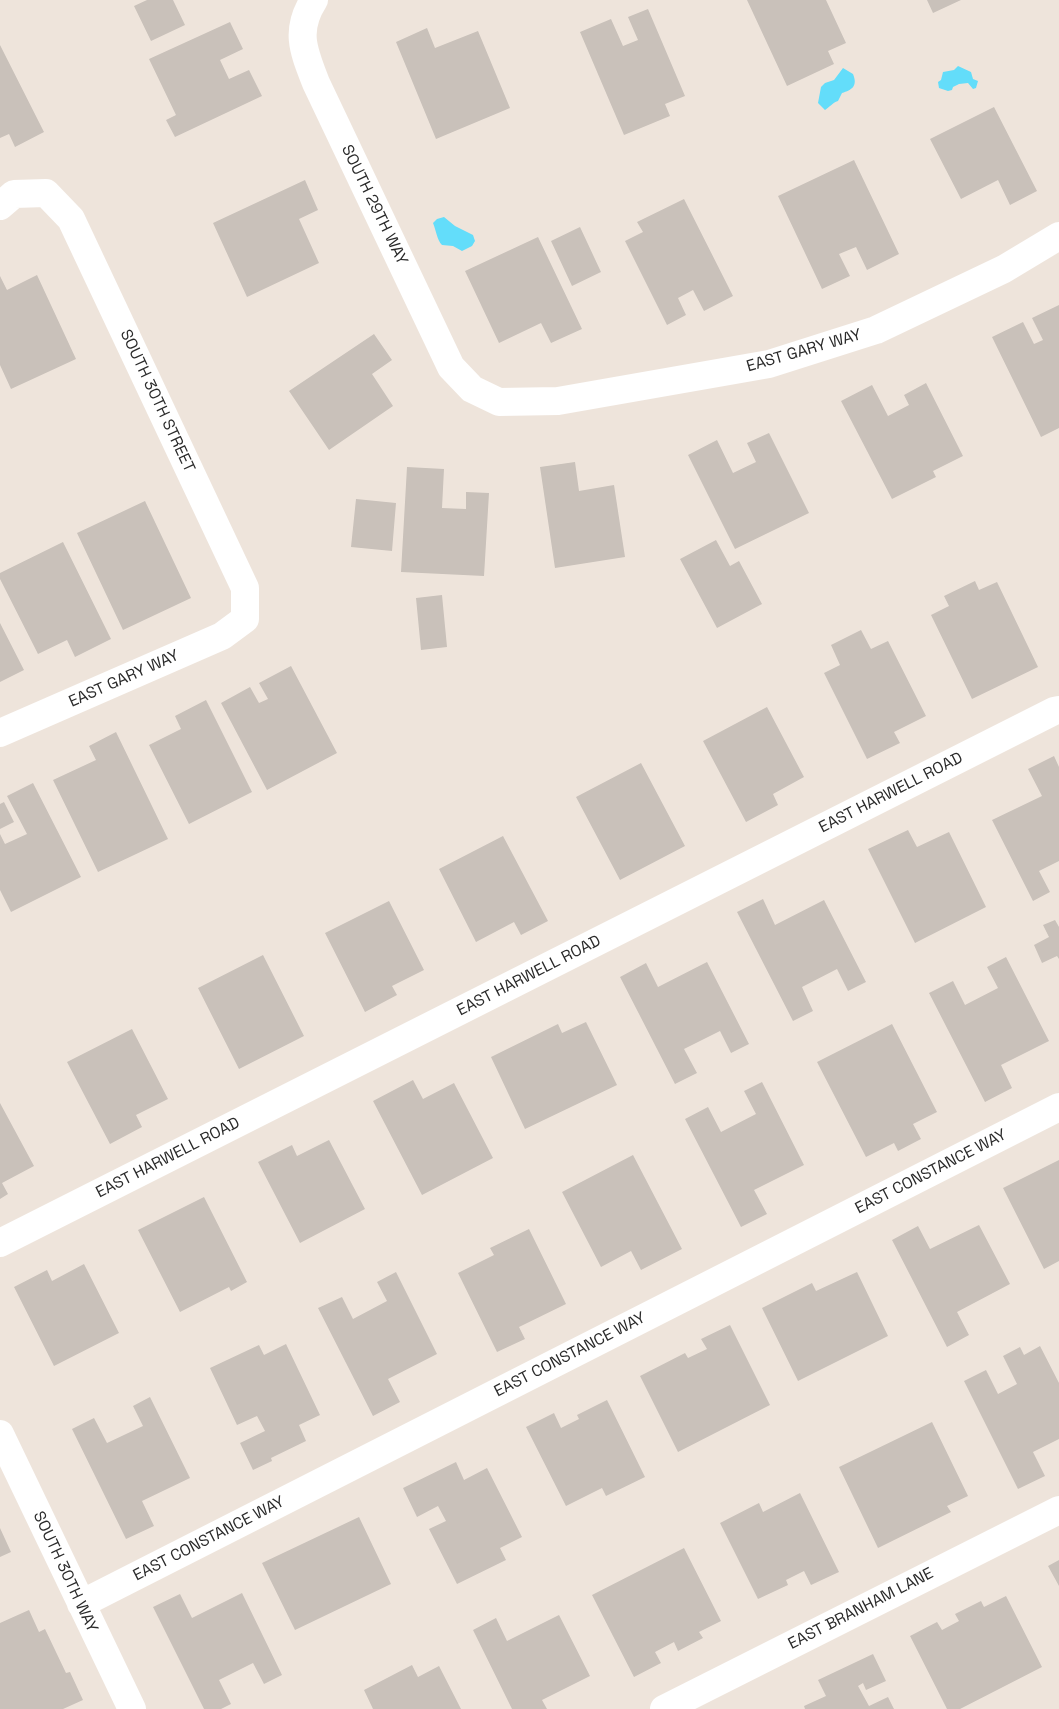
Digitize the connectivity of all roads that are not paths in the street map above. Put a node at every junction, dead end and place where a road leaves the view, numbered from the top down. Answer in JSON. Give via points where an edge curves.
{"nodes":[{"id":1,"x":310,"y":6,"type":"edge"},
{"id":2,"x":0,"y":206,"type":"edge"},
{"id":3,"x":1059,"y":236,"type":"edge"},
{"id":4,"x":472,"y":389,"type":"joint"},
{"id":5,"x":245,"y":619,"type":"joint"},
{"id":6,"x":1059,"y":710,"type":"edge"},
{"id":7,"x":0,"y":733,"type":"edge"},
{"id":8,"x":1059,"y":1107,"type":"edge"},
{"id":9,"x":0,"y":1243,"type":"edge"},
{"id":10,"x":0,"y":1434,"type":"edge"},
{"id":11,"x":1059,"y":1510,"type":"edge"},
{"id":12,"x":81,"y":1604,"type":"junction"},
{"id":13,"x":132,"y":1709,"type":"edge"},
{"id":14,"x":664,"y":1709,"type":"edge"}],
"edges":[{"from":1,"to":4,"type":"street","name":"SOUTH 29TH WAY","via":[[302,31],[304,51],[316,83],[452,367]]},
{"from":2,"to":5,"type":"street","name":"SOUTH 30TH STREET","via":[[14,194],[46,193],[71,219],[245,588]]},
{"from":3,"to":4,"type":"street","name":"EAST GARY WAY","via":[[1004,269],[876,330],[769,364],[558,401],[499,402]]},
{"from":5,"to":7,"type":"street","name":"EAST GARY WAY","via":[[222,636]]},
{"from":6,"to":9,"type":"street","name":"EAST HARWELL ROAD"},
{"from":8,"to":12,"type":"street","name":"EAST CONSTANCE WAY"},
{"from":10,"to":12,"type":"street","name":"SOUTH 30TH WAY"},
{"from":11,"to":14,"type":"street","name":"EAST BRANHAM LANE"},
{"from":12,"to":13,"type":"street","name":"SOUTH 30TH WAY"}]}
